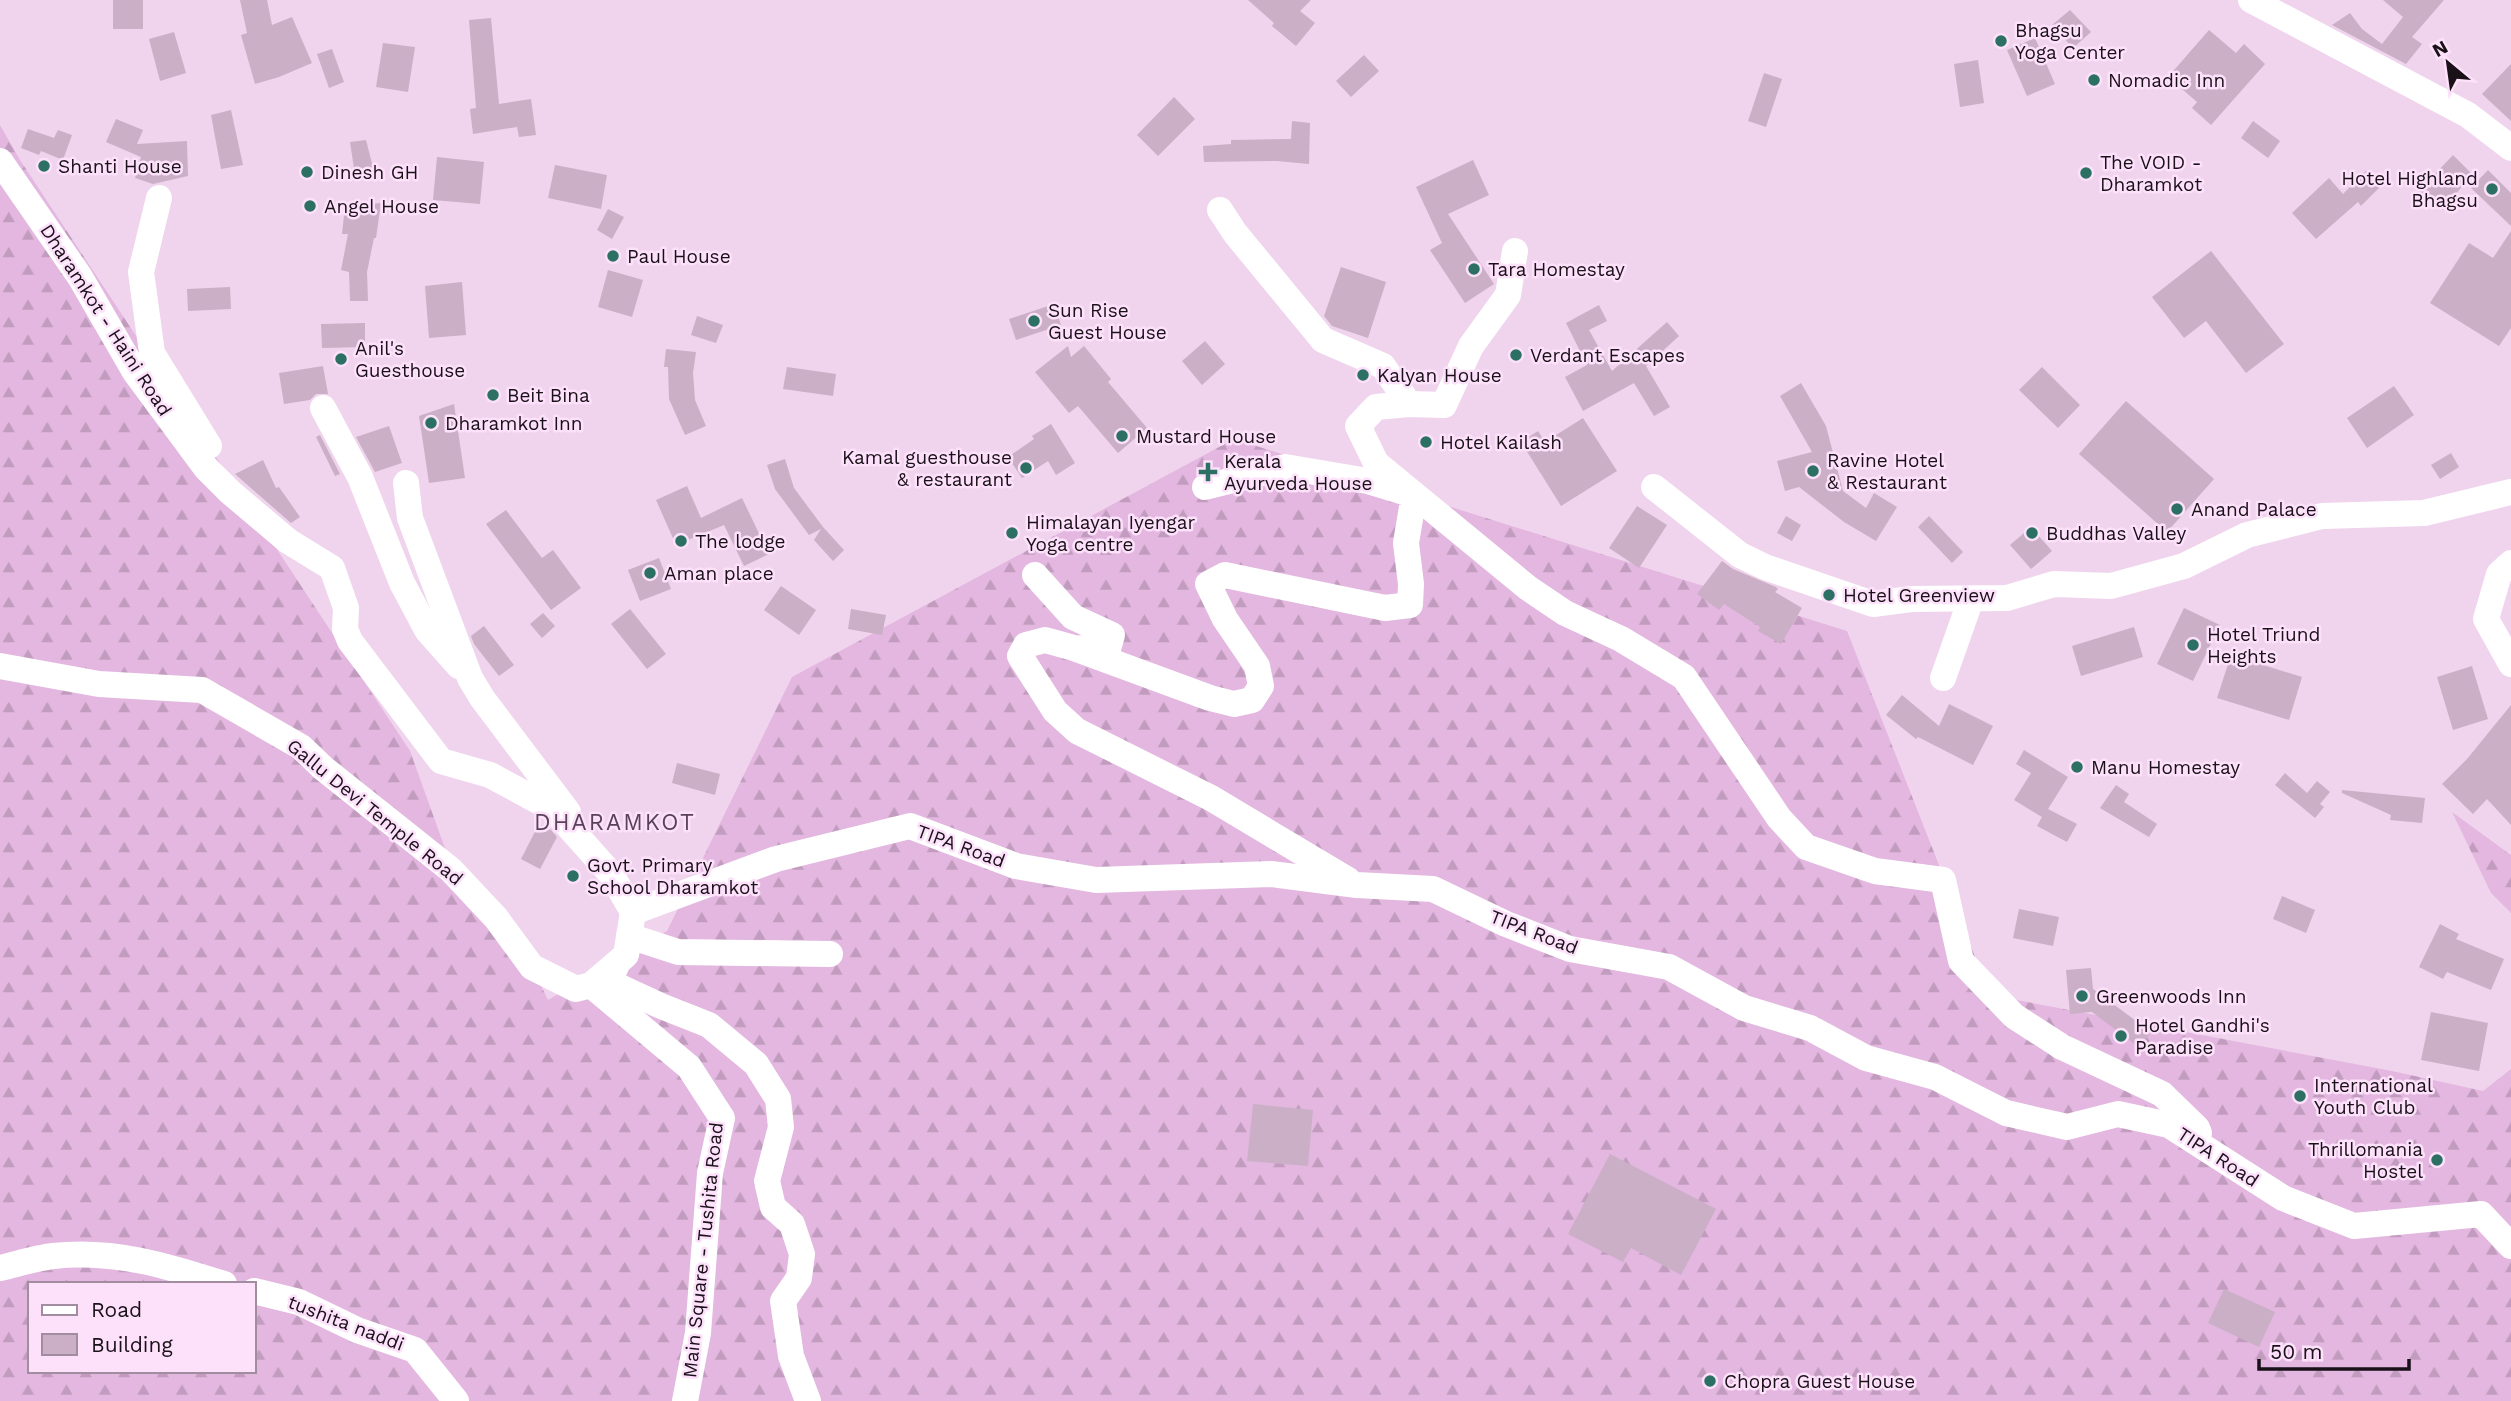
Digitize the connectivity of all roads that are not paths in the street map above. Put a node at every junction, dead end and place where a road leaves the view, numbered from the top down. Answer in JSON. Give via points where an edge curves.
{"nodes":[{"id":1,"x":2251,"y":0,"type":"edge"},
{"id":2,"x":2511,"y":148,"type":"edge"},
{"id":3,"x":0,"y":160,"type":"edge"},
{"id":4,"x":159,"y":198,"type":"dead end"},
{"id":5,"x":1220,"y":210,"type":"dead end"},
{"id":6,"x":1515,"y":251,"type":"dead end"},
{"id":7,"x":1409,"y":404,"type":"junction"},
{"id":8,"x":323,"y":408,"type":"dead end"},
{"id":9,"x":406,"y":483,"type":"dead end"},
{"id":10,"x":1205,"y":487,"type":"dead end"},
{"id":11,"x":1654,"y":487,"type":"dead end"},
{"id":12,"x":230,"y":492,"type":"junction"},
{"id":13,"x":2511,"y":492,"type":"edge"},
{"id":14,"x":1414,"y":495,"type":"junction"},
{"id":15,"x":2511,"y":563,"type":"edge"},
{"id":16,"x":1035,"y":575,"type":"dead end"},
{"id":17,"x":1971,"y":598,"type":"junction"},
{"id":18,"x":1074,"y":648,"type":"junction"},
{"id":19,"x":2511,"y":664,"type":"edge"},
{"id":20,"x":0,"y":666,"type":"edge"},
{"id":21,"x":470,"y":678,"type":"junction"},
{"id":22,"x":1943,"y":678,"type":"dead end"},
{"id":23,"x":611,"y":874,"type":"junction"},
{"id":24,"x":1357,"y":885,"type":"junction"},
{"id":25,"x":626,"y":942,"type":"junction"},
{"id":26,"x":830,"y":954,"type":"dead end"},
{"id":27,"x":591,"y":985,"type":"junction"},
{"id":28,"x":2204,"y":1148,"type":"junction"},
{"id":29,"x":2511,"y":1246,"type":"edge"},
{"id":30,"x":0,"y":1268,"type":"edge"},
{"id":31,"x":218,"y":1282,"type":"edge"},
{"id":32,"x":256,"y":1291,"type":"edge"},
{"id":33,"x":456,"y":1401,"type":"edge"},
{"id":34,"x":685,"y":1401,"type":"edge"},
{"id":35,"x":808,"y":1401,"type":"edge"}],
"edges":[{"from":1,"to":2,"type":"street","via":[[2468,115]]},
{"from":3,"to":12,"type":"street","name":"Dharamkot - Haini Road","via":[[80,277],[135,372],[206,468]]},
{"from":4,"to":12,"type":"street","via":[[141,272],[152,353],[219,462]]},
{"from":5,"to":7,"type":"street","via":[[1323,340],[1383,366]]},
{"from":6,"to":7,"type":"street","via":[[1508,295],[1471,346],[1444,405]]},
{"from":7,"to":14,"type":"street","via":[[1376,407],[1357,426],[1376,463]]},
{"from":8,"to":21,"type":"street","via":[[360,477],[402,583],[427,630]]},
{"from":9,"to":21,"type":"street","via":[[410,518]]},
{"from":10,"to":14,"type":"street","via":[[1285,467],[1368,481]]},
{"from":11,"to":17,"type":"street","via":[[1740,555],[1765,567],[1872,604]]},
{"from":12,"to":23,"type":"street","name":"Dharamkot - Haini Road","via":[[288,541],[332,568],[346,608],[345,629],[350,641],[441,761],[490,775],[553,809]]},
{"from":13,"to":17,"type":"street","via":[[2424,513],[2322,516],[2247,535],[2184,566],[2111,586],[2054,584],[2007,598]]},
{"from":14,"to":18,"type":"street","via":[[1406,543],[1410,605],[1385,608],[1226,575],[1208,584],[1257,666],[1261,686],[1252,700],[1234,704],[1210,698]]},
{"from":14,"to":28,"type":"street","via":[[1556,607],[1684,677],[1779,817],[1806,847],[1875,871],[1943,880],[1961,961],[2014,1016],[2062,1047],[2162,1094],[2197,1128]]},
{"from":15,"to":19,"type":"street","via":[[2499,574],[2486,619]]},
{"from":16,"to":18,"type":"street","via":[[1073,617],[1112,635],[1108,649]]},
{"from":17,"to":22,"type":"street"},
{"from":18,"to":24,"type":"street","via":[[1045,640],[1026,645],[1020,656],[1055,711],[1077,731],[1211,798]]},
{"from":20,"to":27,"type":"street","name":"Gallu Devi Temple Road","via":[[99,684],[202,690],[302,747],[451,870],[496,918],[532,967],[576,989]]},
{"from":21,"to":23,"type":"street"},
{"from":23,"to":25,"type":"street","name":"Dharamkot - Haini Road"},
{"from":24,"to":25,"type":"street","name":"TIPA Road","via":[[1271,874],[1096,880],[1016,866],[910,827],[776,859]]},
{"from":24,"to":28,"type":"street","name":"TIPA Road","via":[[1433,889],[1570,949],[1670,967],[1744,1008],[1810,1028],[1867,1058],[1935,1077],[2006,1113],[2067,1127],[2118,1114],[2169,1125]]},
{"from":25,"to":26,"type":"street","via":[[678,952]]},
{"from":25,"to":27,"type":"street"},
{"from":25,"to":35,"type":"street","name":"Dharamkot - Haini Road","via":[[609,982],[709,1025],[756,1064],[778,1099],[781,1127],[767,1181],[772,1207],[792,1224],[802,1254],[799,1278],[783,1301],[791,1356]]},
{"from":27,"to":34,"type":"street","name":"Main Square - Tushita Road","via":[[689,1067],[722,1118],[710,1173],[698,1333]]},
{"from":28,"to":29,"type":"street","name":"TIPA Road","via":[[2283,1198],[2354,1226],[2482,1214]]},
{"from":30,"to":31,"type":"street","via":[[52,1256],[110,1254]]},
{"from":32,"to":33,"type":"street","name":"tushita naddi","via":[[299,1302],[357,1330],[415,1350]]}]}
